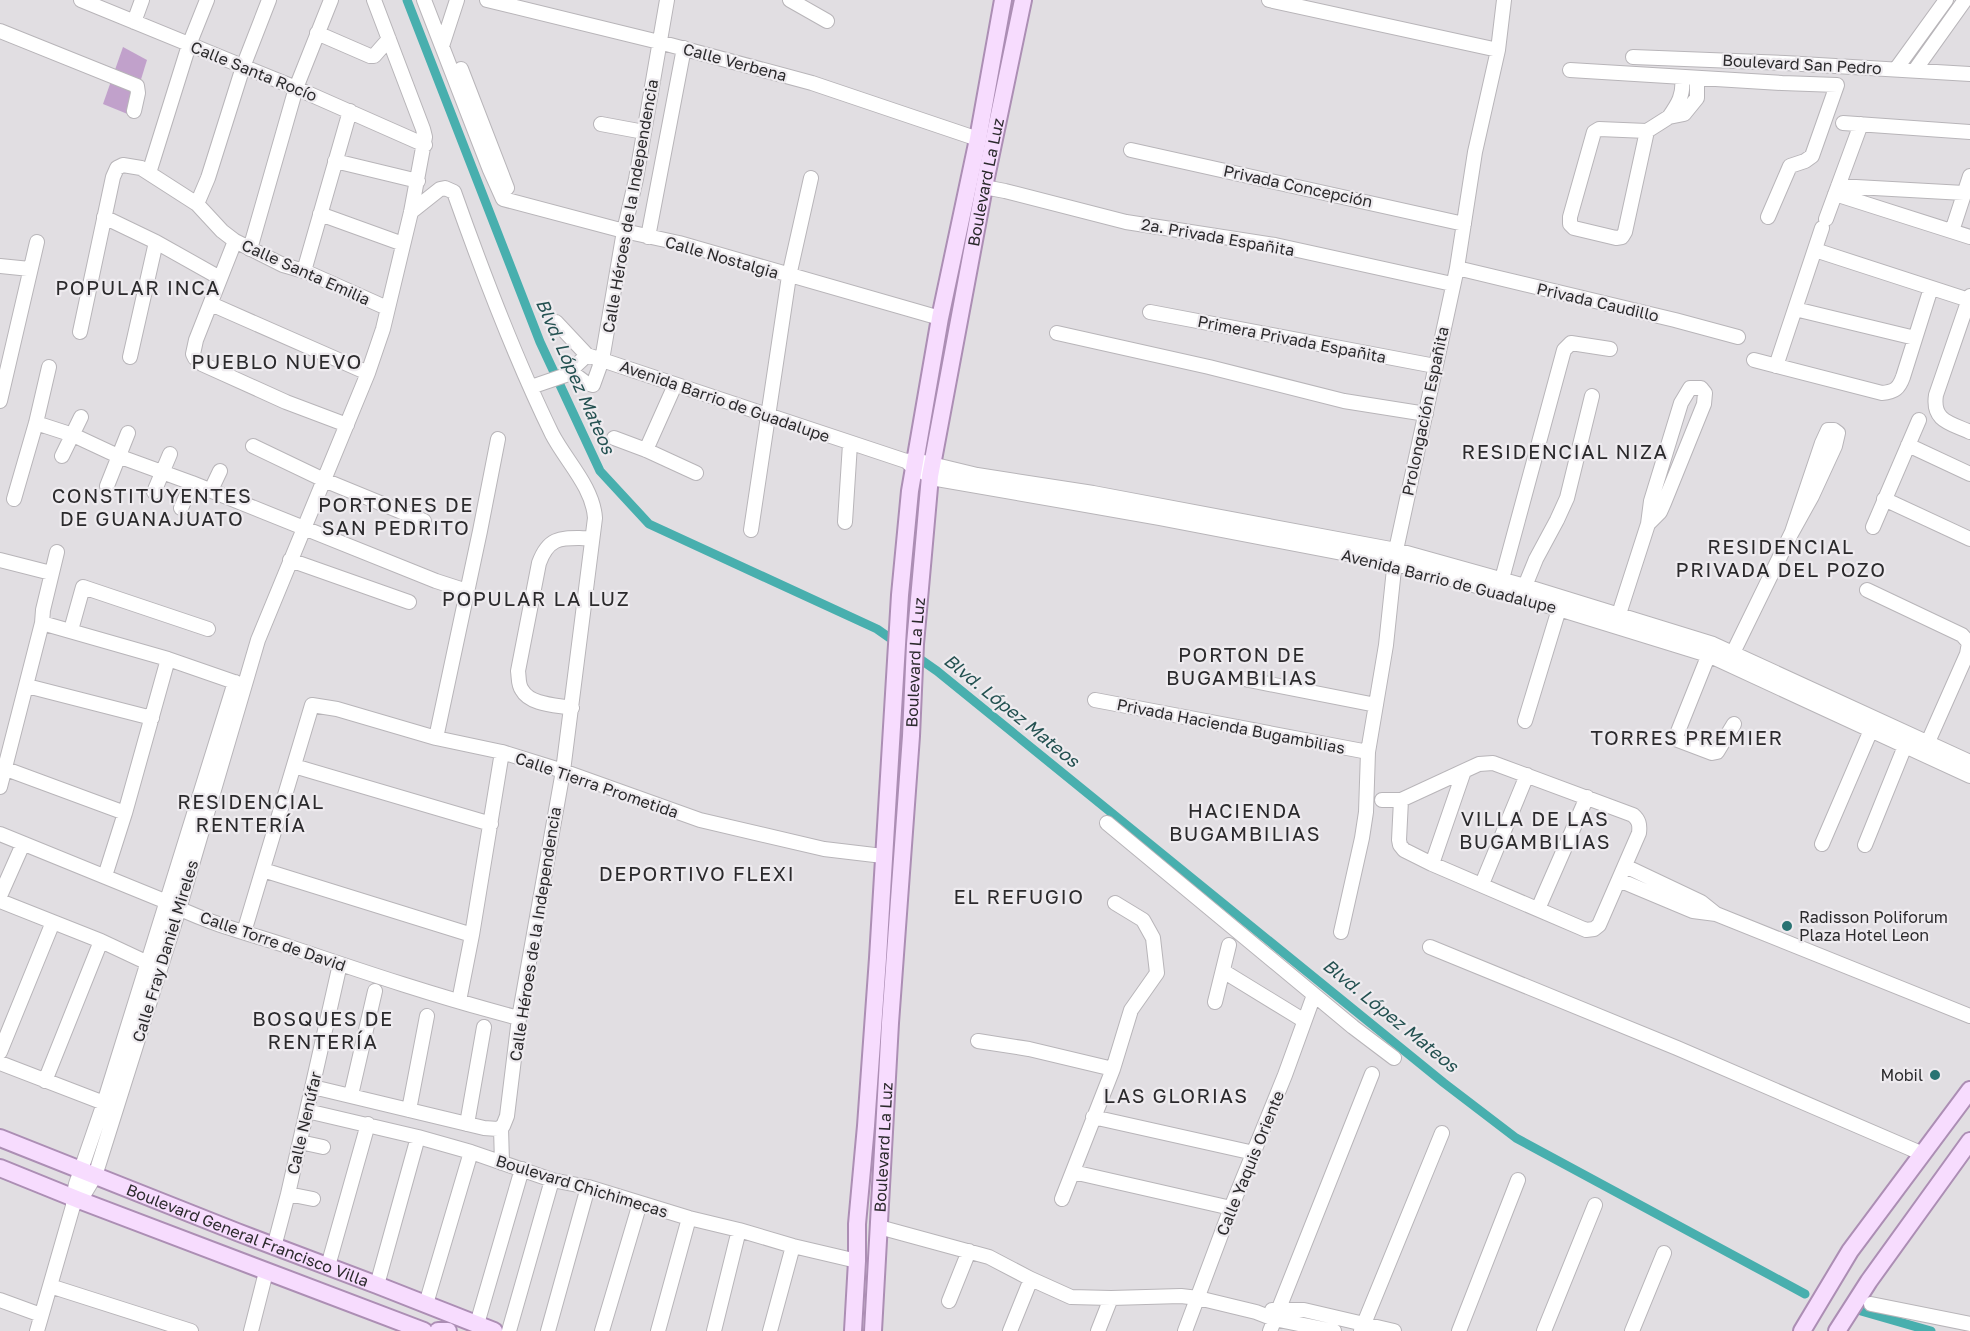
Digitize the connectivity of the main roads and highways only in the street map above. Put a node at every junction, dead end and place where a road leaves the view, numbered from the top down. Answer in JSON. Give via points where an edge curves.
{"nodes":[{"id":1,"x":1003,"y":0,"type":"edge"},
{"id":2,"x":1023,"y":0,"type":"edge"},
{"id":3,"x":919,"y":466,"type":"junction"},
{"id":4,"x":900,"y":594,"type":"junction"},
{"id":5,"x":918,"y":598,"type":"junction"},
{"id":6,"x":1970,"y":1090,"type":"edge"},
{"id":7,"x":0,"y":1138,"type":"edge"},
{"id":8,"x":1970,"y":1141,"type":"edge"},
{"id":9,"x":0,"y":1168,"type":"edge"},
{"id":10,"x":89,"y":1177,"type":"junction"},
{"id":11,"x":75,"y":1201,"type":"junction"},
{"id":12,"x":424,"y":1331,"type":"edge"},
{"id":13,"x":438,"y":1331,"type":"edge"},
{"id":14,"x":448,"y":1331,"type":"edge"},
{"id":15,"x":494,"y":1331,"type":"edge"},
{"id":16,"x":853,"y":1331,"type":"edge"},
{"id":17,"x":873,"y":1331,"type":"edge"},
{"id":18,"x":1802,"y":1331,"type":"edge"},
{"id":19,"x":1837,"y":1331,"type":"edge"}],
"edges":[{"from":1,"to":3,"type":"main road","name":"Boulevard La Luz","via":[[940,318]]},
{"from":2,"to":3,"type":"main road","name":"Boulevard La Luz"},
{"from":3,"to":4,"type":"main road","name":"Boulevard La Luz"},
{"from":3,"to":5,"type":"main road","name":"Boulevard La Luz"},
{"from":4,"to":5,"type":"main road"},
{"from":4,"to":16,"type":"main road","name":"Boulevard La Luz"},
{"from":5,"to":17,"type":"main road","name":"Boulevard La Luz"},
{"from":6,"to":18,"type":"main road","via":[[1850,1251]]},
{"from":7,"to":10,"type":"main road","name":"Boulevard General Francisco Villa"},
{"from":8,"to":19,"type":"main road"},
{"from":9,"to":11,"type":"main road","name":"Boulevard General Francisco Villa"},
{"from":10,"to":11,"type":"main road"},
{"from":10,"to":15,"type":"main road","name":"Boulevard General Francisco Villa"},
{"from":11,"to":12,"type":"main road","name":"Boulevard General Francisco Villa"},
{"from":13,"to":14,"type":"main road"}]}
